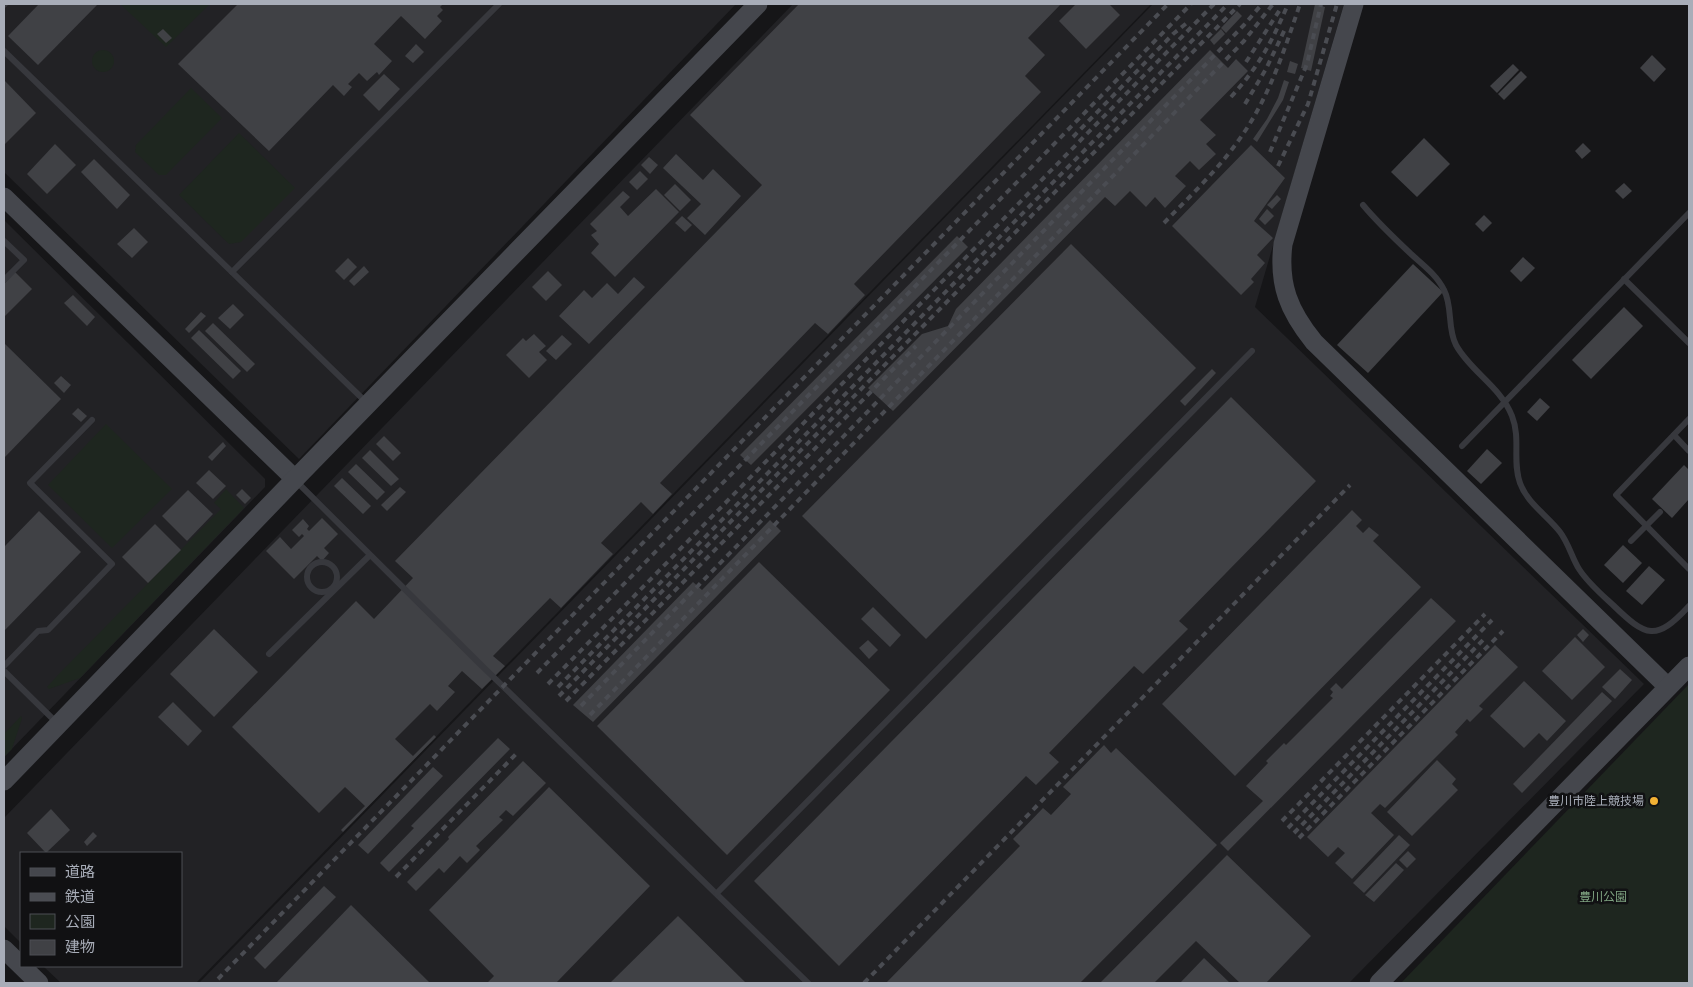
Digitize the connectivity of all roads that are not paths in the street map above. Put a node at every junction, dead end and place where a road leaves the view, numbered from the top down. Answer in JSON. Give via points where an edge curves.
{"nodes":[{"id":1,"x":499,"y":4,"type":"edge"},
{"id":2,"x":758,"y":4,"type":"edge"},
{"id":3,"x":1354,"y":4,"type":"edge"},
{"id":4,"x":4,"y":51,"type":"edge"},
{"id":5,"x":4,"y":197,"type":"edge"},
{"id":6,"x":1363,"y":205,"type":"dead end"},
{"id":7,"x":1689,"y":212,"type":"edge"},
{"id":8,"x":4,"y":241,"type":"edge"},
{"id":9,"x":232,"y":272,"type":"junction"},
{"id":10,"x":1624,"y":279,"type":"junction"},
{"id":11,"x":4,"y":280,"type":"edge"},
{"id":12,"x":1689,"y":344,"type":"edge"},
{"id":13,"x":1252,"y":351,"type":"dead end"},
{"id":14,"x":1505,"y":402,"type":"junction"},
{"id":15,"x":368,"y":404,"type":"junction"},
{"id":16,"x":1689,"y":419,"type":"edge"},
{"id":17,"x":92,"y":420,"type":"dead end"},
{"id":18,"x":1674,"y":435,"type":"junction"},
{"id":19,"x":1462,"y":446,"type":"dead end"},
{"id":20,"x":1689,"y":451,"type":"edge"},
{"id":21,"x":294,"y":479,"type":"junction"},
{"id":22,"x":1660,"y":512,"type":"dead end"},
{"id":23,"x":1646,"y":526,"type":"junction"},
{"id":24,"x":1631,"y":541,"type":"dead end"},
{"id":25,"x":370,"y":555,"type":"junction"},
{"id":26,"x":1689,"y":569,"type":"edge"},
{"id":27,"x":334,"y":589,"type":"junction"},
{"id":28,"x":1689,"y":606,"type":"edge"},
{"id":29,"x":269,"y":654,"type":"dead end"},
{"id":30,"x":4,"y":666,"type":"edge"},
{"id":31,"x":1689,"y":666,"type":"edge"},
{"id":32,"x":4,"y":670,"type":"edge"},
{"id":33,"x":1668,"y":688,"type":"junction"},
{"id":34,"x":59,"y":725,"type":"junction"},
{"id":35,"x":4,"y":781,"type":"edge"},
{"id":36,"x":717,"y":893,"type":"junction"},
{"id":37,"x":4,"y":949,"type":"edge"},
{"id":38,"x":20,"y":965,"type":"edge"},
{"id":39,"x":23,"y":967,"type":"edge"},
{"id":40,"x":39,"y":983,"type":"edge"},
{"id":41,"x":808,"y":983,"type":"edge"},
{"id":42,"x":1378,"y":983,"type":"edge"}],
"edges":[{"from":1,"to":9,"type":"lane"},
{"from":2,"to":15,"type":"street"},
{"from":3,"to":33,"type":"street","via":[[1283,244],[1281,260],[1285,292],[1297,320],[1314,342]]},
{"from":4,"to":9,"type":"lane"},
{"from":5,"to":21,"type":"street"},
{"from":6,"to":14,"type":"lane","via":[[1440,283],[1448,300],[1455,343],[1461,354]]},
{"from":7,"to":10,"type":"lane"},
{"from":8,"to":11,"type":"lane","via":[[24,260]]},
{"from":9,"to":15,"type":"lane"},
{"from":10,"to":12,"type":"lane"},
{"from":10,"to":14,"type":"lane"},
{"from":13,"to":36,"type":"lane"},
{"from":14,"to":19,"type":"lane"},
{"from":14,"to":28,"type":"lane","via":[[1518,442],[1516,463],[1520,483],[1561,534],[1587,580],[1639,628],[1651,631],[1669,627]]},
{"from":15,"to":21,"type":"street"},
{"from":16,"to":18,"type":"lane"},
{"from":17,"to":30,"type":"lane","via":[[30,483],[112,564],[48,630],[38,631]]},
{"from":18,"to":20,"type":"lane"},
{"from":18,"to":23,"type":"lane","via":[[1616,495]]},
{"from":21,"to":25,"type":"lane"},
{"from":21,"to":34,"type":"street"},
{"from":22,"to":23,"type":"lane"},
{"from":23,"to":24,"type":"lane"},
{"from":23,"to":26,"type":"lane"},
{"from":25,"to":27,"type":"lane"},
{"from":25,"to":36,"type":"lane"},
{"from":27,"to":27,"type":"lane","via":[[318,592],[310,587],[306,574],[311,566],[320,562],[332,566],[337,574]]},
{"from":27,"to":29,"type":"lane"},
{"from":31,"to":33,"type":"street"},
{"from":32,"to":34,"type":"lane"},
{"from":33,"to":42,"type":"street"},
{"from":34,"to":35,"type":"street"},
{"from":36,"to":41,"type":"lane"},
{"from":37,"to":38,"type":"street"},
{"from":39,"to":40,"type":"street"}]}
